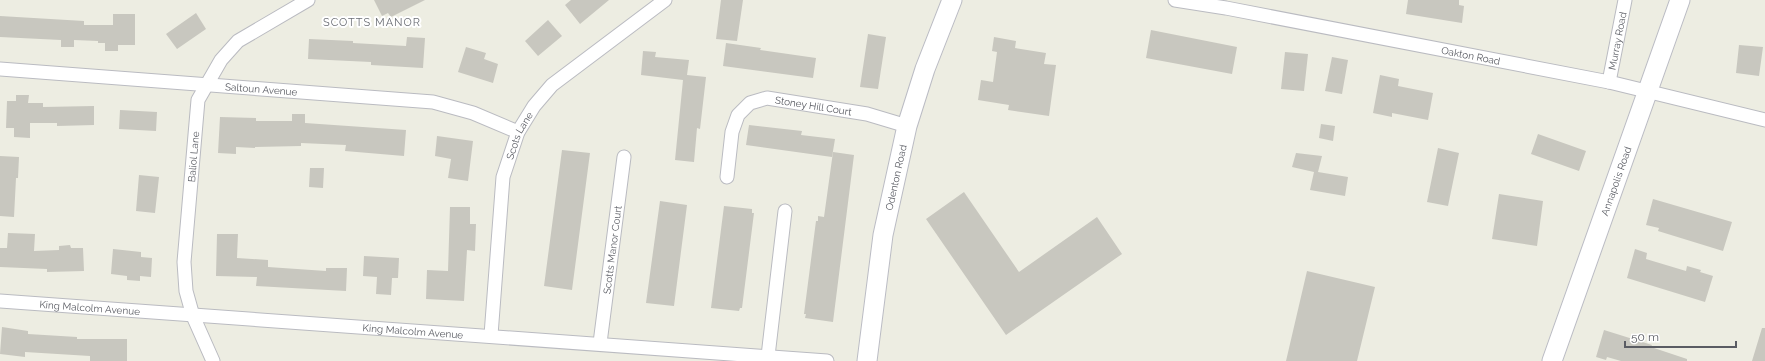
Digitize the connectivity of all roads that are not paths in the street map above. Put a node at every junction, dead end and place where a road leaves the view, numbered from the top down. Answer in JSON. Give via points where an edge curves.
{"nodes":[{"id":1,"x":308,"y":0,"type":"edge"},
{"id":2,"x":665,"y":0,"type":"edge"},
{"id":3,"x":952,"y":0,"type":"edge"},
{"id":4,"x":1175,"y":0,"type":"edge"},
{"id":5,"x":1625,"y":0,"type":"edge"},
{"id":6,"x":1680,"y":0,"type":"edge"},
{"id":7,"x":0,"y":69,"type":"edge"},
{"id":8,"x":1609,"y":82,"type":"junction"},
{"id":9,"x":208,"y":85,"type":"junction"},
{"id":10,"x":1647,"y":92,"type":"junction"},
{"id":11,"x":1765,"y":120,"type":"edge"},
{"id":12,"x":907,"y":126,"type":"junction"},
{"id":13,"x":518,"y":132,"type":"junction"},
{"id":14,"x":624,"y":157,"type":"dead end"},
{"id":15,"x":727,"y":177,"type":"dead end"},
{"id":16,"x":785,"y":211,"type":"dead end"},
{"id":17,"x":0,"y":301,"type":"edge"},
{"id":18,"x":193,"y":316,"type":"junction"},
{"id":19,"x":491,"y":335,"type":"junction"},
{"id":20,"x":600,"y":343,"type":"junction"},
{"id":21,"x":768,"y":356,"type":"junction"},
{"id":22,"x":213,"y":361,"type":"edge"},
{"id":23,"x":827,"y":361,"type":"edge"},
{"id":24,"x":867,"y":361,"type":"edge"},
{"id":25,"x":1552,"y":361,"type":"edge"}],
"edges":[{"from":1,"to":9,"type":"street","name":"Baliol Lane","via":[[238,41],[221,60]]},
{"from":2,"to":13,"type":"street","name":"Scots Lane","via":[[552,85],[534,106]]},
{"from":3,"to":12,"type":"main road","name":"Odenton Road","via":[[925,69]]},
{"from":4,"to":8,"type":"street","name":"Oakton Road"},
{"from":5,"to":8,"type":"street","name":"Murray Road"},
{"from":6,"to":10,"type":"main road","name":"Annapolis Road"},
{"from":7,"to":9,"type":"street","name":"Saltoun Avenue"},
{"from":8,"to":10,"type":"street","name":"Oakton Road"},
{"from":9,"to":13,"type":"street","name":"Saltoun Avenue","via":[[433,102],[473,113]]},
{"from":9,"to":18,"type":"street","name":"Baliol Lane","via":[[198,100],[195,117],[184,262],[186,291]]},
{"from":10,"to":11,"type":"street","name":"Oakton Road"},
{"from":10,"to":25,"type":"main road","name":"Annapolis Road"},
{"from":12,"to":15,"type":"street","name":"Stoney Hill Court","via":[[867,114],[767,98],[750,103],[738,115],[732,132]]},
{"from":12,"to":24,"type":"main road","name":"Odenton Road","via":[[883,235]]},
{"from":13,"to":19,"type":"street","name":"Scots Lane","via":[[503,177]]},
{"from":14,"to":20,"type":"street","name":"Scotts Manor Court"},
{"from":16,"to":21,"type":"street"},
{"from":17,"to":18,"type":"street","name":"King Malcolm Avenue"},
{"from":18,"to":19,"type":"street","name":"King Malcolm Avenue"},
{"from":18,"to":22,"type":"street","name":"Baliol Lane"},
{"from":19,"to":20,"type":"street","name":"King Malcolm Avenue"},
{"from":20,"to":21,"type":"street","name":"King Malcolm Avenue"},
{"from":21,"to":23,"type":"street","name":"King Malcolm Avenue"}]}
